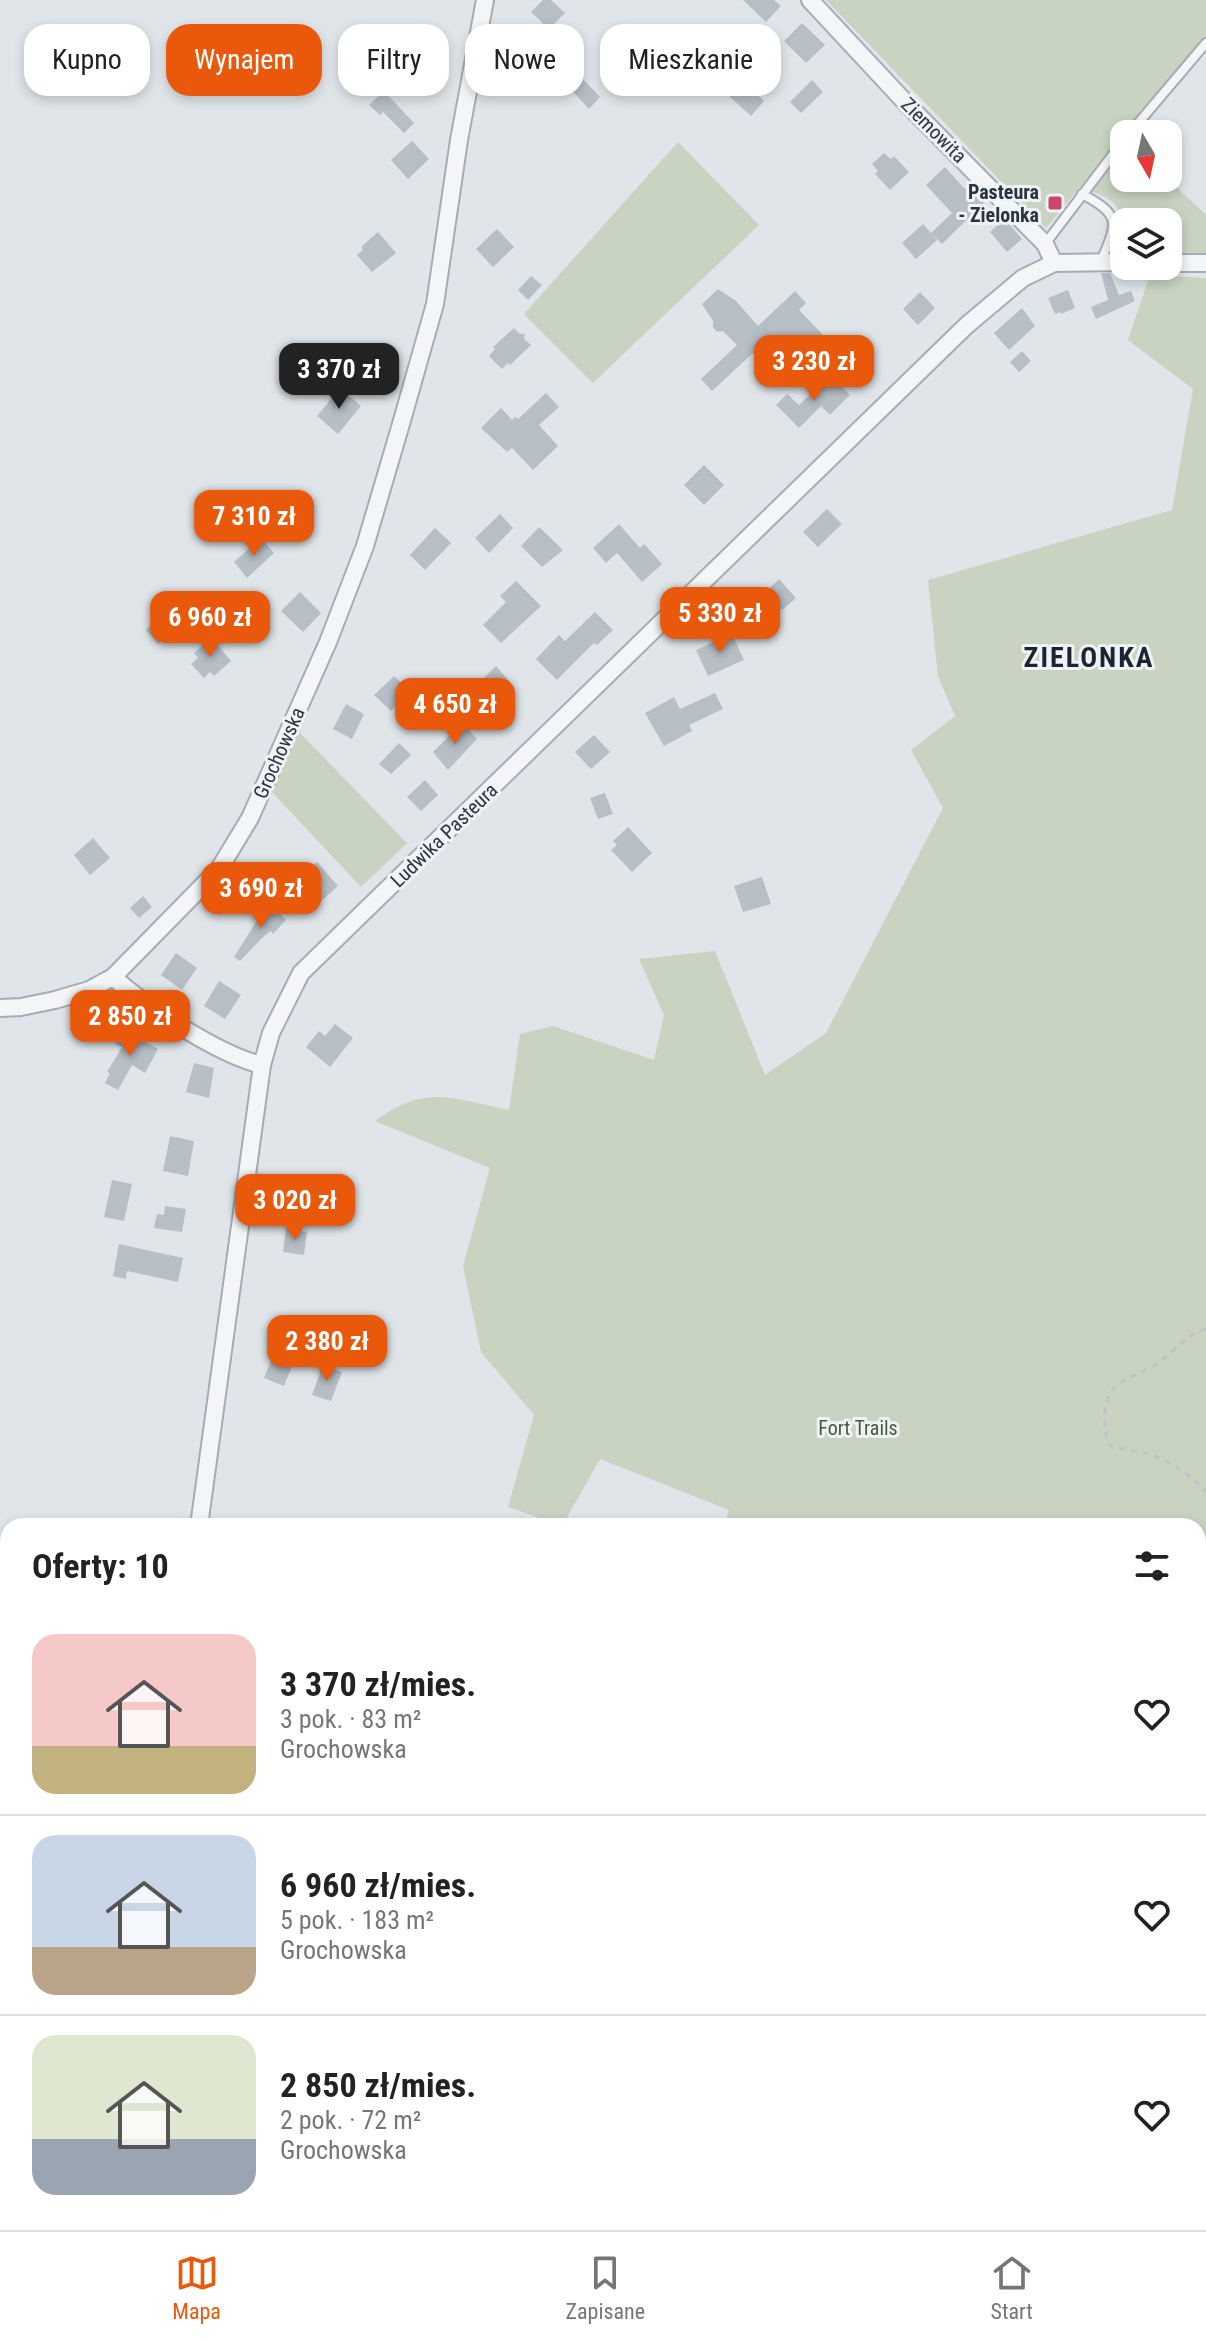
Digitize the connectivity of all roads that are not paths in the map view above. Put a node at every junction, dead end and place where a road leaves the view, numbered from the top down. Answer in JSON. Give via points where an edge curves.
{"nodes":[{"id":1,"x":485,"y":0,"type":"edge"},
{"id":2,"x":810,"y":0,"type":"edge"},
{"id":3,"x":1206,"y":43,"type":"edge"},
{"id":4,"x":1141,"y":120,"type":"edge"},
{"id":5,"x":1110,"y":158,"type":"edge"},
{"id":6,"x":1082,"y":194,"type":"junction"},
{"id":7,"x":1045,"y":244,"type":"junction"},
{"id":8,"x":1101,"y":261,"type":"junction"},
{"id":9,"x":1110,"y":261,"type":"edge"},
{"id":10,"x":1054,"y":263,"type":"junction"},
{"id":11,"x":1182,"y":263,"type":"edge"},
{"id":12,"x":1206,"y":263,"type":"edge"},
{"id":13,"x":113,"y":977,"type":"junction"},
{"id":14,"x":0,"y":1008,"type":"edge"},
{"id":15,"x":262,"y":1065,"type":"junction"},
{"id":16,"x":200,"y":1518,"type":"edge"}],
"edges":[{"from":1,"to":13,"type":"street","name":"Grochowska","via":[[435,304],[360,560],[250,818],[219,869]]},
{"from":2,"to":7,"type":"street","name":"Ziemowita"},
{"from":3,"to":4,"type":"lane"},
{"from":5,"to":6,"type":"lane"},
{"from":6,"to":7,"type":"lane"},
{"from":6,"to":8,"type":"lane","via":[[1112,217]]},
{"from":7,"to":10,"type":"street","name":"Ziemowita"},
{"from":8,"to":9,"type":"street","name":"Ludwika Pasteura"},
{"from":8,"to":10,"type":"street","name":"Ludwika Pasteura"},
{"from":10,"to":15,"type":"street","name":"Ludwika Pasteura","via":[[1023,278],[957,334],[301,973],[271,1033]]},
{"from":11,"to":12,"type":"street"},
{"from":13,"to":14,"type":"street","name":"Grochowska","via":[[55,1000]]},
{"from":13,"to":15,"type":"street","via":[[136,998],[240,1060]]},
{"from":15,"to":16,"type":"street","name":"Ludwika Pasteura"}]}
